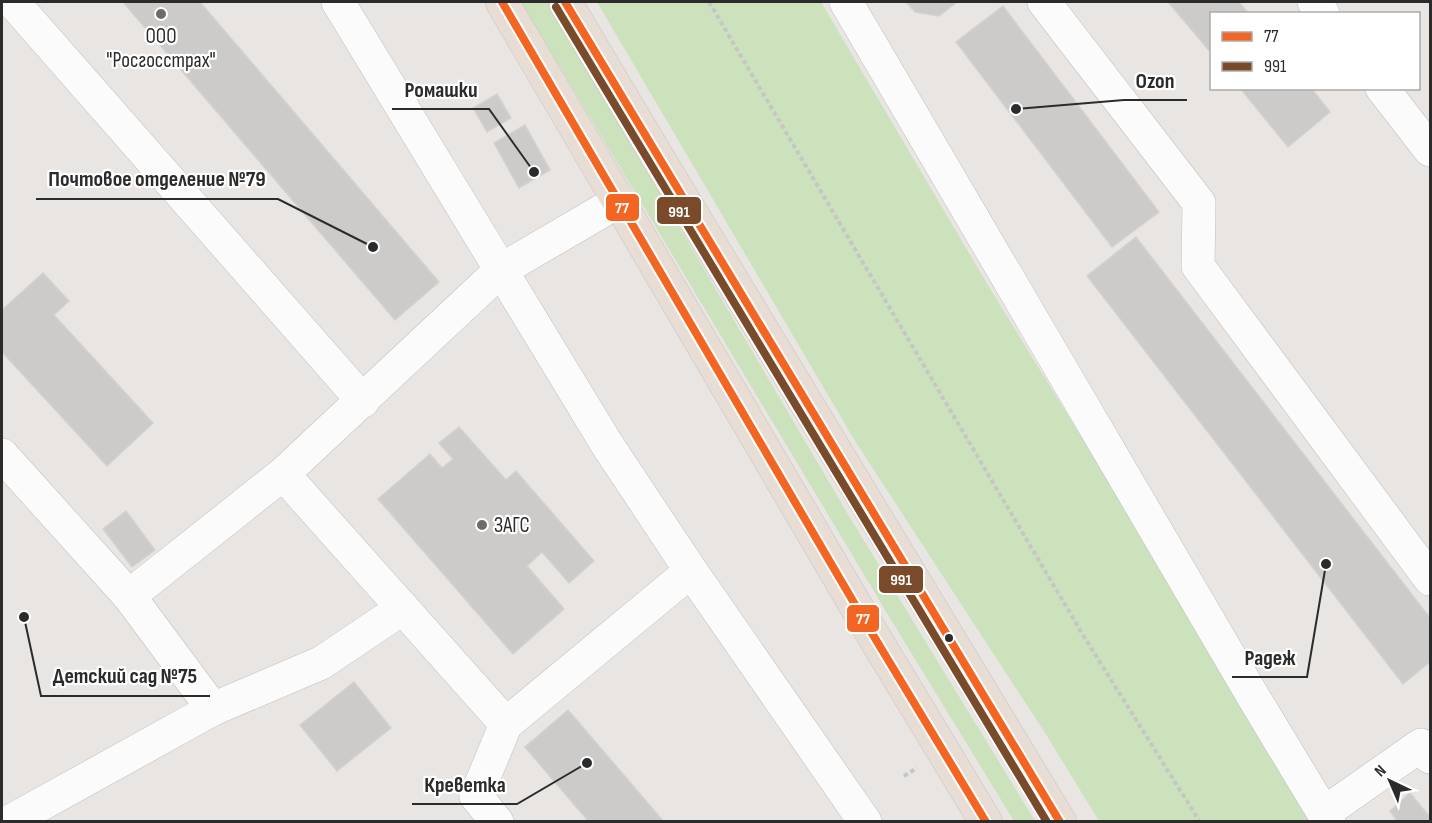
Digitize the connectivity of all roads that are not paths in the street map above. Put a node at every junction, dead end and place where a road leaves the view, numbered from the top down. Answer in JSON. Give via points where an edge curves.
{"nodes":[{"id":1,"x":13,"y":2,"type":"edge"},
{"id":2,"x":338,"y":2,"type":"edge"},
{"id":3,"x":502,"y":2,"type":"edge"},
{"id":4,"x":566,"y":2,"type":"edge"},
{"id":5,"x":846,"y":2,"type":"edge"},
{"id":6,"x":1044,"y":2,"type":"edge"},
{"id":7,"x":1384,"y":90,"type":"edge"},
{"id":8,"x":1431,"y":150,"type":"edge"},
{"id":9,"x":619,"y":201,"type":"junction"},
{"id":10,"x":501,"y":270,"type":"junction"},
{"id":11,"x":363,"y":401,"type":"junction"},
{"id":12,"x":2,"y":455,"type":"edge"},
{"id":13,"x":283,"y":474,"type":"junction"},
{"id":14,"x":691,"y":572,"type":"junction"},
{"id":15,"x":1431,"y":579,"type":"edge"},
{"id":16,"x":129,"y":596,"type":"junction"},
{"id":17,"x":403,"y":608,"type":"junction"},
{"id":18,"x":213,"y":709,"type":"junction"},
{"id":19,"x":506,"y":724,"type":"junction"},
{"id":20,"x":1427,"y":746,"type":"edge"},
{"id":21,"x":1326,"y":817,"type":"edge"},
{"id":22,"x":9,"y":822,"type":"edge"},
{"id":23,"x":497,"y":822,"type":"edge"},
{"id":24,"x":865,"y":822,"type":"edge"},
{"id":25,"x":986,"y":822,"type":"edge"},
{"id":26,"x":1060,"y":822,"type":"edge"}],
"edges":[{"from":1,"to":11,"type":"street"},
{"from":2,"to":10,"type":"street"},
{"from":3,"to":9,"type":"highway"},
{"from":4,"to":26,"type":"highway"},
{"from":5,"to":21,"type":"street"},
{"from":6,"to":15,"type":"street","via":[[1198,203],[1198,266]]},
{"from":7,"to":8,"type":"street"},
{"from":9,"to":10,"type":"street"},
{"from":9,"to":25,"type":"highway"},
{"from":10,"to":11,"type":"street"},
{"from":10,"to":14,"type":"street","via":[[608,446]]},
{"from":11,"to":13,"type":"street"},
{"from":12,"to":16,"type":"street"},
{"from":13,"to":16,"type":"street"},
{"from":13,"to":17,"type":"street"},
{"from":14,"to":19,"type":"street"},
{"from":14,"to":24,"type":"street"},
{"from":16,"to":18,"type":"street"},
{"from":17,"to":18,"type":"street","via":[[321,663]]},
{"from":17,"to":19,"type":"street"},
{"from":18,"to":22,"type":"street"},
{"from":19,"to":23,"type":"street","via":[[476,796]]},
{"from":20,"to":21,"type":"street"}]}
